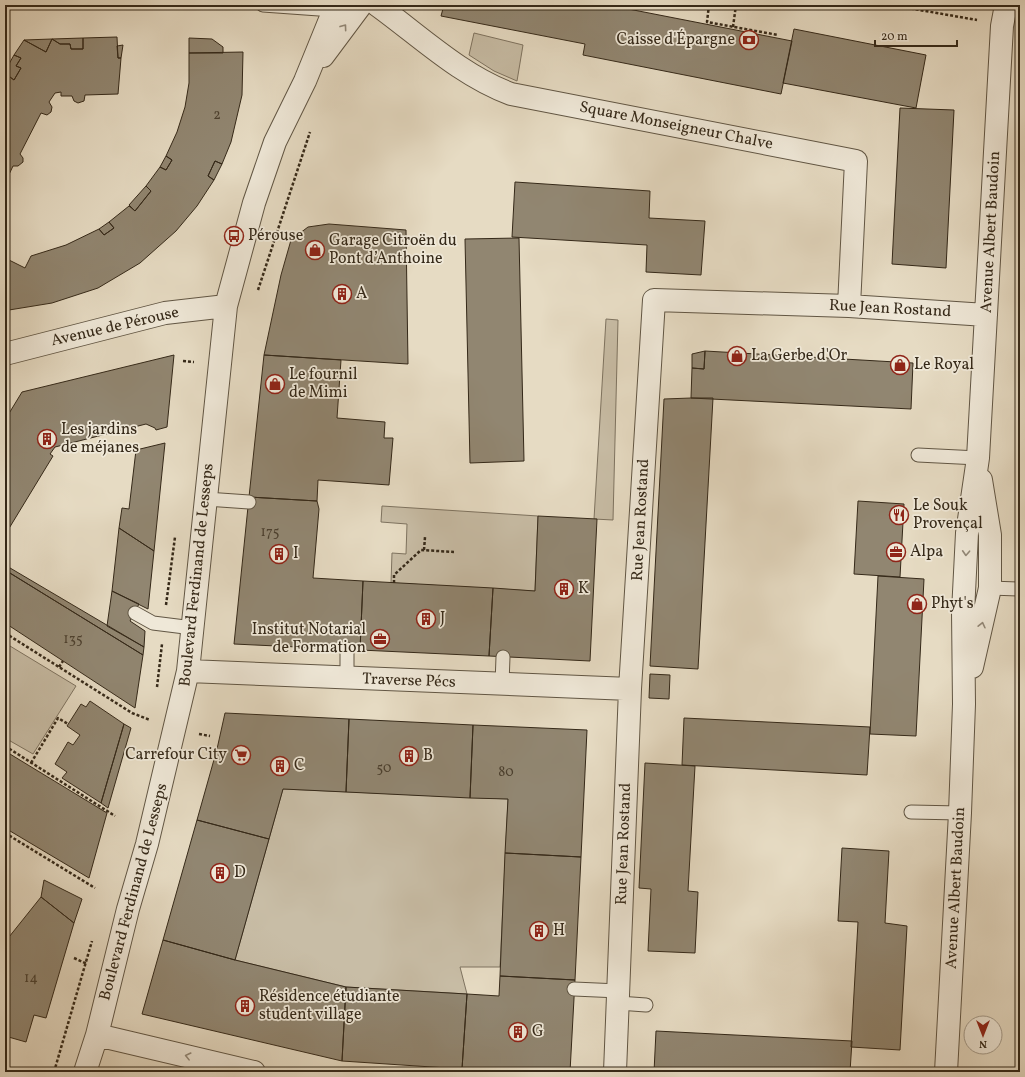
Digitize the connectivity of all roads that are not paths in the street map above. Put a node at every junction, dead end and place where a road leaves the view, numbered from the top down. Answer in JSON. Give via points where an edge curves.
{"nodes":[{"id":1,"x":263,"y":5,"type":"edge"},
{"id":2,"x":361,"y":5,"type":"edge"},
{"id":3,"x":376,"y":5,"type":"edge"},
{"id":4,"x":1006,"y":5,"type":"edge"},
{"id":5,"x":334,"y":8,"type":"edge"},
{"id":6,"x":305,"y":81,"type":"junction"},
{"id":7,"x":226,"y":306,"type":"junction"},
{"id":8,"x":849,"y":306,"type":"junction"},
{"id":9,"x":986,"y":315,"type":"junction"},
{"id":10,"x":5,"y":354,"type":"edge"},
{"id":11,"x":918,"y":455,"type":"dead end"},
{"id":12,"x":978,"y":458,"type":"junction"},
{"id":13,"x":206,"y":499,"type":"junction"},
{"id":14,"x":248,"y":502,"type":"dead end"},
{"id":15,"x":990,"y":588,"type":"junction"},
{"id":16,"x":1020,"y":589,"type":"edge"},
{"id":17,"x":134,"y":613,"type":"dead end"},
{"id":18,"x":193,"y":628,"type":"junction"},
{"id":19,"x":347,"y":649,"type":"dead end"},
{"id":20,"x":503,"y":657,"type":"dead end"},
{"id":21,"x":188,"y":671,"type":"junction"},
{"id":22,"x":347,"y":678,"type":"junction"},
{"id":23,"x":502,"y":684,"type":"junction"},
{"id":24,"x":630,"y":689,"type":"junction"},
{"id":25,"x":964,"y":704,"type":"junction"},
{"id":26,"x":911,"y":812,"type":"dead end"},
{"id":27,"x":960,"y":813,"type":"junction"},
{"id":28,"x":574,"y":989,"type":"dead end"},
{"id":29,"x":618,"y":997,"type":"junction"},
{"id":30,"x":646,"y":1005,"type":"dead end"},
{"id":31,"x":97,"y":1035,"type":"junction"},
{"id":32,"x":85,"y":1072,"type":"edge"},
{"id":33,"x":254,"y":1072,"type":"edge"},
{"id":34,"x":615,"y":1072,"type":"edge"},
{"id":35,"x":946,"y":1072,"type":"edge"}],
"edges":[{"from":1,"to":5,"type":"lane"},
{"from":6,"to":2,"type":"street","name":"Boulevard Ferdinand de Lesseps","one_way":true},
{"from":3,"to":8,"type":"street","name":"Square Monseigneur Chalve","via":[[467,73],[510,94],[856,161]]},
{"from":4,"to":9,"type":"street","name":"Avenue Albert Baudoin","via":[[1002,26]]},
{"from":5,"to":6,"type":"street","name":"Boulevard Ferdinand de Lesseps"},
{"from":6,"to":7,"type":"street","name":"Boulevard Ferdinand de Lesseps","via":[[275,142],[254,203]]},
{"from":7,"to":10,"type":"street","name":"Avenue de Pérouse","via":[[165,313]]},
{"from":7,"to":13,"type":"street","name":"Boulevard Ferdinand de Lesseps"},
{"from":8,"to":9,"type":"street","name":"Rue Jean Rostand"},
{"from":8,"to":24,"type":"street","name":"Rue Jean Rostand","via":[[654,300]]},
{"from":9,"to":12,"type":"street","name":"Avenue Albert Baudoin"},
{"from":11,"to":12,"type":"lane"},
{"from":12,"to":15,"type":"street","name":"Avenue Albert Baudoin","via":[[990,535]]},
{"from":12,"to":25,"type":"street","name":"Avenue Albert Baudoin","one_way":true,"via":[[967,533],[963,612]]},
{"from":13,"to":14,"type":"lane"},
{"from":13,"to":18,"type":"street","name":"Boulevard Ferdinand de Lesseps"},
{"from":15,"to":16,"type":"lane"},
{"from":25,"to":15,"type":"street","name":"Avenue Albert Baudoin","one_way":true},
{"from":17,"to":18,"type":"lane","via":[[153,623]]},
{"from":18,"to":21,"type":"street","name":"Boulevard Ferdinand de Lesseps"},
{"from":19,"to":22,"type":"lane"},
{"from":20,"to":23,"type":"lane"},
{"from":21,"to":22,"type":"street","name":"Traverse Pécs"},
{"from":21,"to":31,"type":"street","name":"Boulevard Ferdinand de Lesseps","via":[[149,837],[128,909]]},
{"from":22,"to":23,"type":"street","name":"Traverse Pécs"},
{"from":23,"to":24,"type":"street","name":"Traverse Pécs"},
{"from":24,"to":29,"type":"street","name":"Rue Jean Rostand"},
{"from":25,"to":27,"type":"street","name":"Avenue Albert Baudoin"},
{"from":26,"to":27,"type":"lane"},
{"from":27,"to":35,"type":"street","name":"Avenue Albert Baudoin"},
{"from":28,"to":29,"type":"lane"},
{"from":29,"to":30,"type":"lane"},
{"from":29,"to":34,"type":"street","name":"Rue Jean Rostand"},
{"from":31,"to":32,"type":"street","name":"Boulevard Ferdinand de Lesseps"},
{"from":33,"to":31,"type":"street","one_way":true}]}
